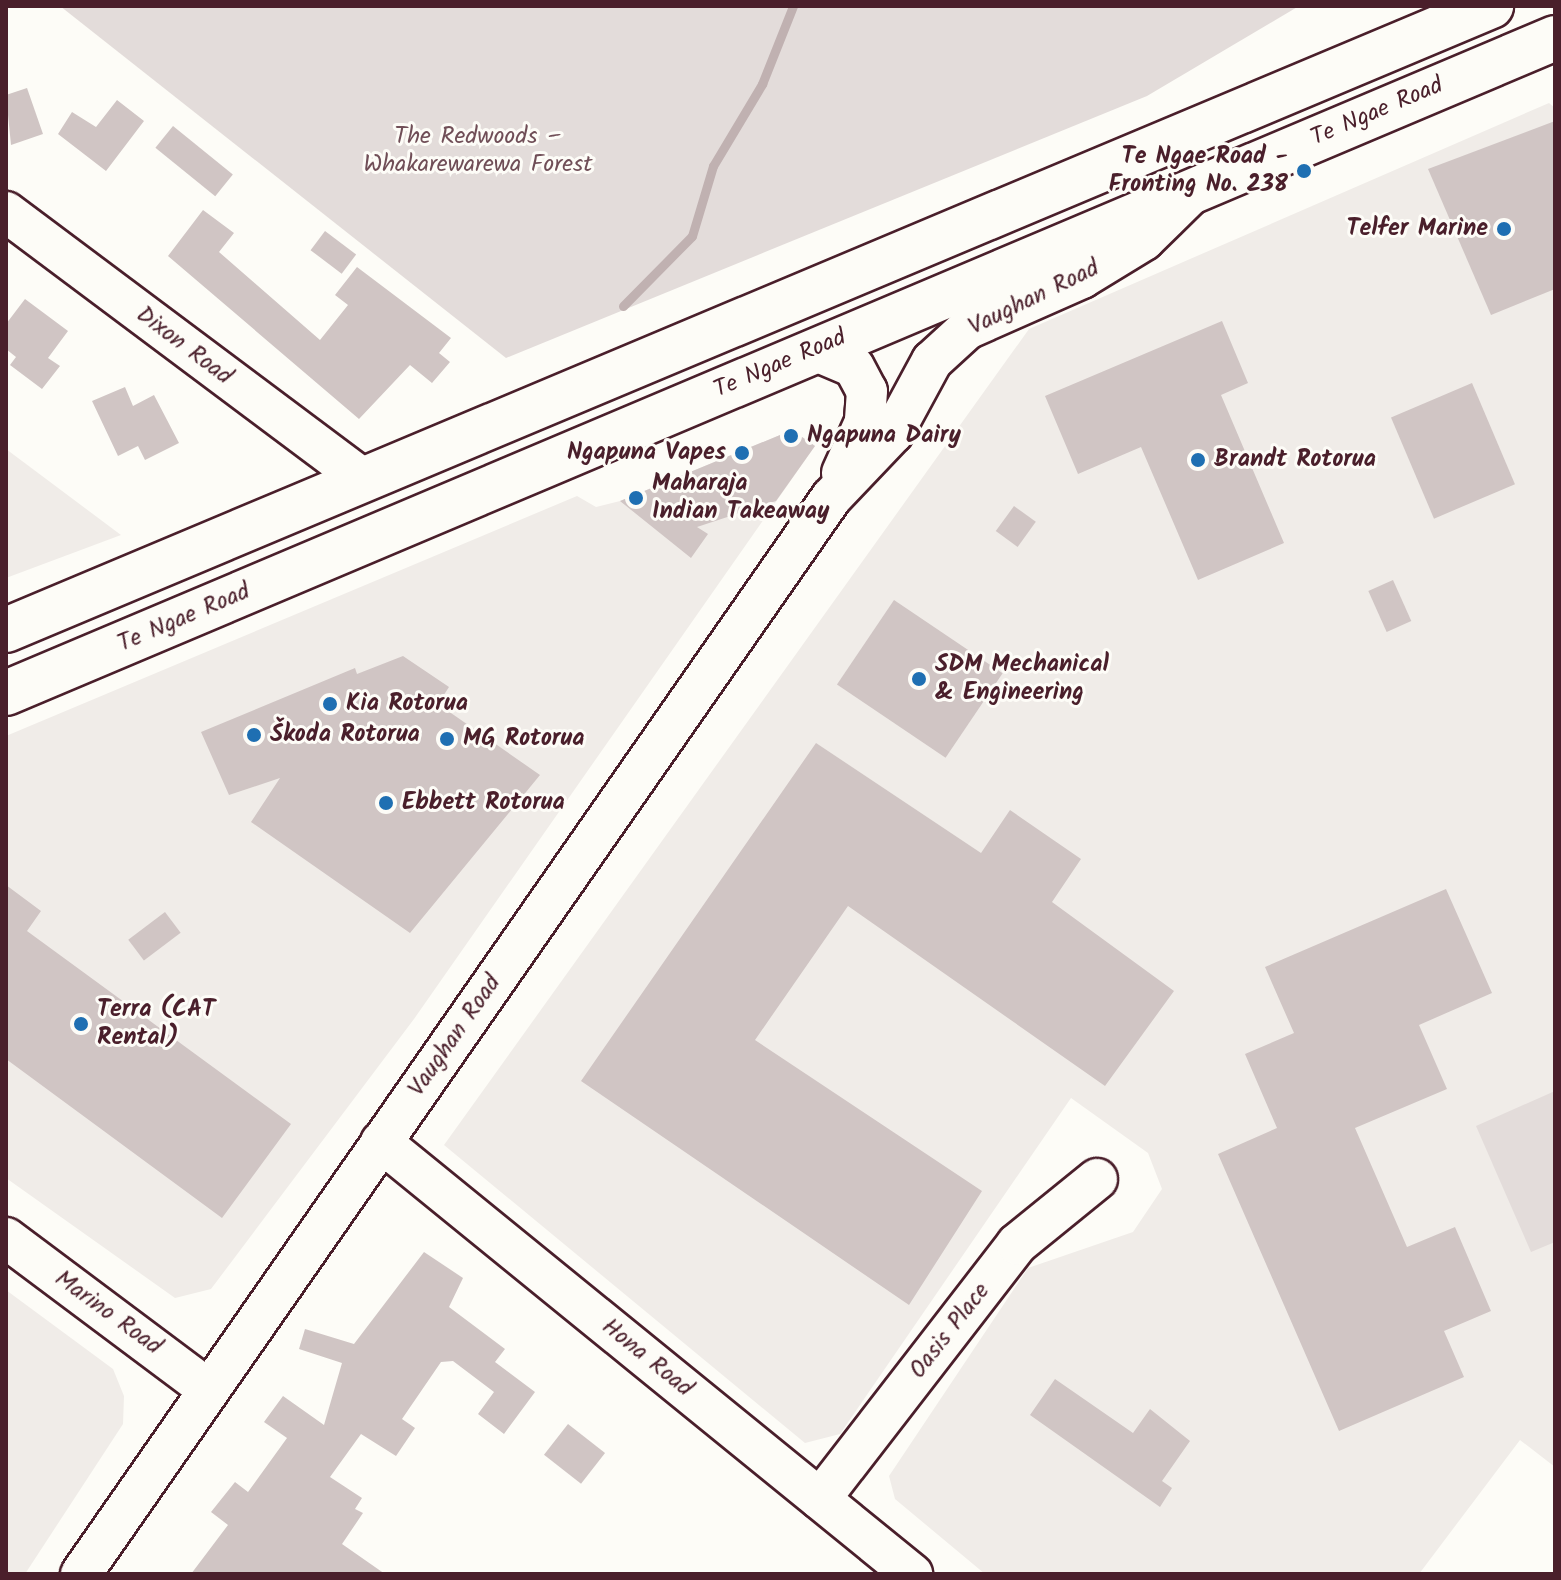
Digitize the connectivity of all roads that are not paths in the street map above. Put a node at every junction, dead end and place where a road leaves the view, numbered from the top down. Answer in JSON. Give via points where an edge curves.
{"nodes":[{"id":1,"x":1491,"y":6,"type":"edge"},
{"id":2,"x":1555,"y":38,"type":"edge"},
{"id":3,"x":1196,"y":189,"type":"junction"},
{"id":4,"x":6,"y":212,"type":"edge"},
{"id":5,"x":814,"y":350,"type":"junction"},
{"id":6,"x":363,"y":479,"type":"junction"},
{"id":7,"x":831,"y":498,"type":"junction"},
{"id":8,"x":6,"y":630,"type":"edge"},
{"id":9,"x":6,"y":693,"type":"edge"},
{"id":10,"x":381,"y":1142,"type":"junction"},
{"id":11,"x":1097,"y":1179,"type":"dead end"},
{"id":12,"x":6,"y":1238,"type":"edge"},
{"id":13,"x":208,"y":1389,"type":"junction"},
{"id":14,"x":820,"y":1499,"type":"junction"},
{"id":15,"x":84,"y":1573,"type":"edge"},
{"id":16,"x":912,"y":1574,"type":"edge"}],
"edges":[{"from":1,"to":6,"type":"highway"},
{"from":2,"to":3,"type":"highway","name":"Te Ngae Road"},
{"from":3,"to":5,"type":"highway","name":"Te Ngae Road"},
{"from":3,"to":7,"type":"street","name":"Vaughan Road","via":[[1132,247],[950,341],[893,433]]},
{"from":4,"to":6,"type":"street","name":"Dixon Road"},
{"from":5,"to":7,"type":"street","name":"Vaughan Road","via":[[854,367],[867,391],[865,422]]},
{"from":5,"to":9,"type":"highway","name":"Te Ngae Road"},
{"from":6,"to":8,"type":"highway"},
{"from":7,"to":10,"type":"street","name":"Vaughan Road"},
{"from":10,"to":13,"type":"street","name":"Vaughan Road"},
{"from":10,"to":14,"type":"street","name":"Hona Road"},
{"from":11,"to":14,"type":"street","name":"Oasis Place","via":[[1017,1244]]},
{"from":12,"to":13,"type":"street","name":"Marino Road"},
{"from":13,"to":15,"type":"street","name":"Vaughan Road"},
{"from":14,"to":16,"type":"street","name":"Hona Road"}]}
